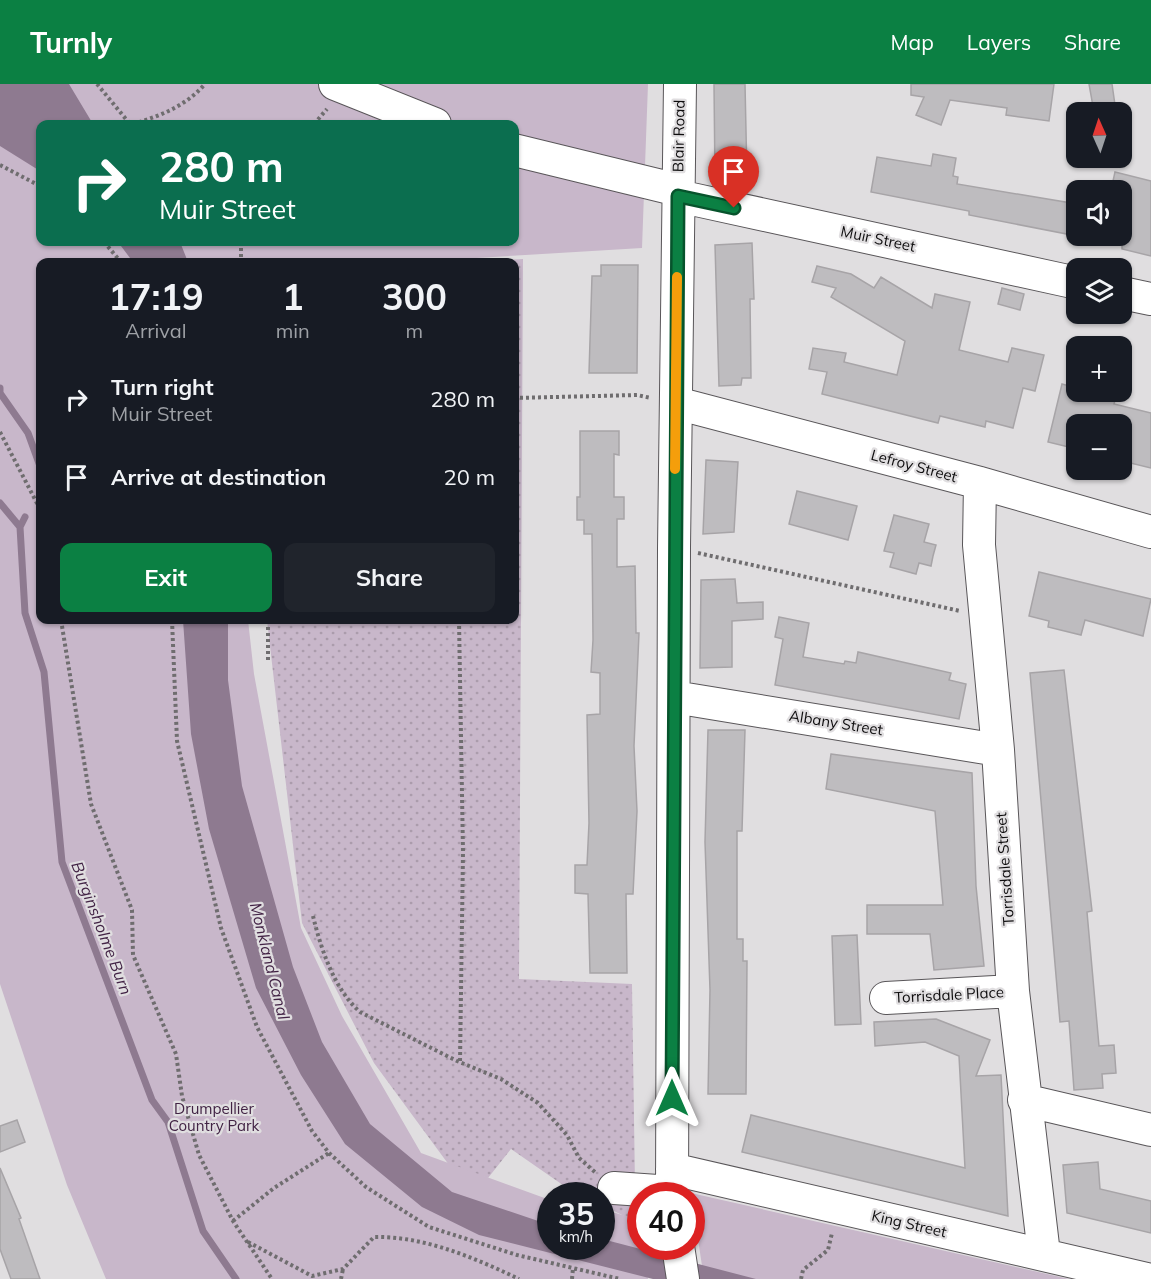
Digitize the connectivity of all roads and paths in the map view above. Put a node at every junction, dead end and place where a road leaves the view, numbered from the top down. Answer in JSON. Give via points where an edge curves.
{"nodes":[{"id":1,"x":97,"y":84,"type":"edge"},
{"id":2,"x":205,"y":84,"type":"edge"},
{"id":3,"x":335,"y":84,"type":"edge"},
{"id":4,"x":680,"y":84,"type":"edge"},
{"id":5,"x":128,"y":120,"type":"edge"},
{"id":6,"x":146,"y":120,"type":"edge"},
{"id":7,"x":425,"y":120,"type":"edge"},
{"id":8,"x":519,"y":151,"type":"edge"},
{"id":9,"x":0,"y":165,"type":"edge"},
{"id":10,"x":36,"y":184,"type":"edge"},
{"id":11,"x":678,"y":193,"type":"junction"},
{"id":12,"x":107,"y":246,"type":"edge"},
{"id":13,"x":118,"y":258,"type":"edge"},
{"id":14,"x":1066,"y":281,"type":"edge"},
{"id":15,"x":1132,"y":295,"type":"edge"},
{"id":16,"x":1151,"y":300,"type":"edge"},
{"id":17,"x":519,"y":398,"type":"edge"},
{"id":18,"x":675,"y":403,"type":"junction"},
{"id":19,"x":0,"y":432,"type":"edge"},
{"id":20,"x":980,"y":483,"type":"junction"},
{"id":21,"x":36,"y":501,"type":"edge"},
{"id":22,"x":1151,"y":532,"type":"edge"},
{"id":23,"x":674,"y":548,"type":"junction"},
{"id":24,"x":987,"y":617,"type":"junction"},
{"id":25,"x":62,"y":624,"type":"edge"},
{"id":26,"x":172,"y":624,"type":"edge"},
{"id":27,"x":268,"y":624,"type":"edge"},
{"id":28,"x":459,"y":624,"type":"edge"},
{"id":29,"x":268,"y":660,"type":"dead end"},
{"id":30,"x":674,"y":697,"type":"junction"},
{"id":31,"x":998,"y":750,"type":"junction"},
{"id":32,"x":313,"y":916,"type":"dead end"},
{"id":33,"x":1013,"y":991,"type":"junction"},
{"id":34,"x":886,"y":998,"type":"dead end"},
{"id":35,"x":460,"y":1063,"type":"junction"},
{"id":36,"x":1023,"y":1093,"type":"junction"},
{"id":37,"x":1151,"y":1109,"type":"edge"},
{"id":38,"x":1151,"y":1130,"type":"edge"},
{"id":39,"x":329,"y":1154,"type":"junction"},
{"id":40,"x":607,"y":1182,"type":"edge"},
{"id":41,"x":672,"y":1182,"type":"edge"},
{"id":42,"x":705,"y":1190,"type":"edge"},
{"id":43,"x":837,"y":1208,"type":"junction"},
{"id":44,"x":233,"y":1221,"type":"junction"},
{"id":45,"x":246,"y":1240,"type":"junction"},
{"id":46,"x":1044,"y":1254,"type":"junction"},
{"id":47,"x":680,"y":1260,"type":"edge"},
{"id":48,"x":573,"y":1268,"type":"junction"},
{"id":49,"x":343,"y":1269,"type":"junction"},
{"id":50,"x":272,"y":1279,"type":"edge"},
{"id":51,"x":341,"y":1279,"type":"edge"},
{"id":52,"x":519,"y":1279,"type":"edge"},
{"id":53,"x":572,"y":1279,"type":"edge"},
{"id":54,"x":619,"y":1279,"type":"edge"},
{"id":55,"x":683,"y":1279,"type":"edge"},
{"id":56,"x":801,"y":1279,"type":"edge"},
{"id":57,"x":1146,"y":1279,"type":"edge"}],
"edges":[{"from":1,"to":5,"type":"path"},
{"from":2,"to":6,"type":"path","via":[[164,115]]},
{"from":3,"to":7,"type":"street"},
{"from":4,"to":11,"type":"street","name":"Blair Road"},
{"from":8,"to":11,"type":"street","name":"Muir Street"},
{"from":9,"to":10,"type":"path"},
{"from":11,"to":14,"type":"street","name":"Muir Street"},
{"from":11,"to":18,"type":"street","name":"Blair Road"},
{"from":12,"to":13,"type":"path"},
{"from":15,"to":16,"type":"street"},
{"from":17,"to":18,"type":"path","via":[[637,395]]},
{"from":18,"to":20,"type":"street","name":"Lefroy Street"},
{"from":18,"to":23,"type":"street","name":"Blair Road"},
{"from":19,"to":21,"type":"path"},
{"from":20,"to":22,"type":"street","name":"Lefroy Street"},
{"from":20,"to":24,"type":"street","name":"Torrisdale Street","via":[[979,545]]},
{"from":23,"to":24,"type":"path"},
{"from":23,"to":30,"type":"street","name":"Blair Road"},
{"from":24,"to":31,"type":"street","name":"Torrisdale Street"},
{"from":25,"to":44,"type":"path","via":[[91,804],[132,910],[133,955],[176,1053],[182,1096],[199,1155]]},
{"from":26,"to":39,"type":"path","via":[[177,741],[221,928],[257,1027],[302,1115]]},
{"from":27,"to":29,"type":"path"},
{"from":28,"to":35,"type":"path","via":[[463,852]]},
{"from":30,"to":31,"type":"street","name":"Albany Street"},
{"from":30,"to":41,"type":"street","name":"Blair Road"},
{"from":31,"to":33,"type":"street","name":"Torrisdale Street"},
{"from":32,"to":35,"type":"path","via":[[320,944],[348,1002],[360,1012]]},
{"from":33,"to":34,"type":"street","name":"Torrisdale Place"},
{"from":33,"to":36,"type":"street","name":"Torrisdale Street"},
{"from":35,"to":40,"type":"path","via":[[501,1079],[538,1103],[567,1135],[579,1158]]},
{"from":36,"to":37,"type":"street"},
{"from":36,"to":38,"type":"street"},
{"from":36,"to":46,"type":"street","name":"Torrisdale Street"},
{"from":39,"to":44,"type":"path","via":[[274,1188]]},
{"from":39,"to":48,"type":"path","via":[[366,1187],[429,1227]]},
{"from":42,"to":43,"type":"street","name":"King Street"},
{"from":43,"to":46,"type":"street","name":"King Street"},
{"from":43,"to":56,"type":"path","via":[[828,1250],[803,1270]]},
{"from":44,"to":45,"type":"path"},
{"from":45,"to":49,"type":"path","via":[[312,1276]]},
{"from":45,"to":50,"type":"path"},
{"from":46,"to":57,"type":"street","name":"King Street"},
{"from":47,"to":55,"type":"street"},
{"from":48,"to":53,"type":"path"},
{"from":48,"to":54,"type":"path"},
{"from":49,"to":51,"type":"path"},
{"from":49,"to":52,"type":"path","via":[[374,1237],[402,1236],[487,1264]]}]}
